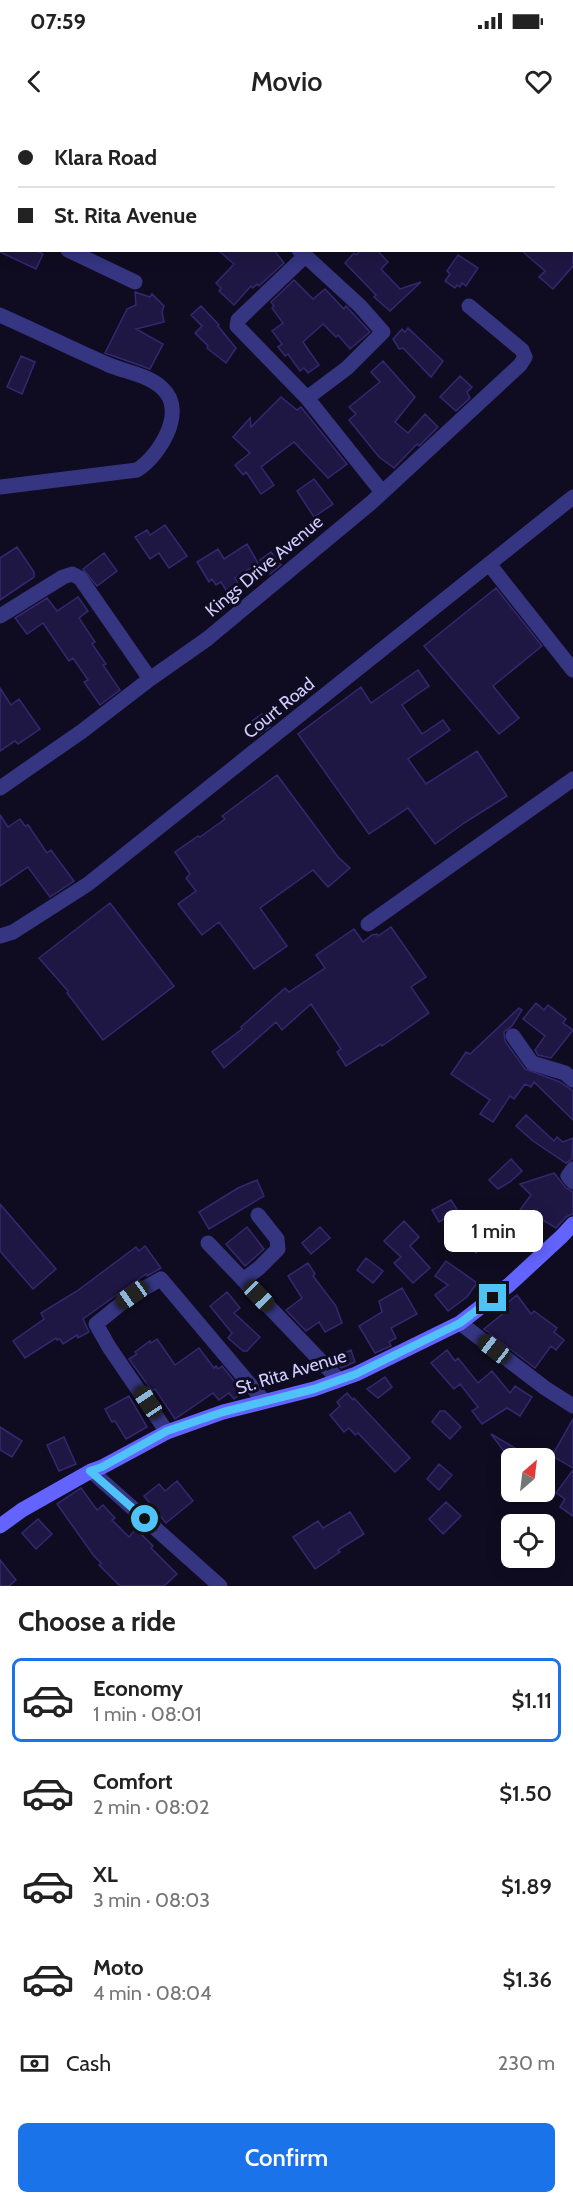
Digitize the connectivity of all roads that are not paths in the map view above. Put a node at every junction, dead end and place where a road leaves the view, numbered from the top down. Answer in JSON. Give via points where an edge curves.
{"nodes":[{"id":1,"x":72,"y":252,"type":"edge"},
{"id":2,"x":302,"y":253,"type":"edge"},
{"id":3,"x":135,"y":282,"type":"dead end"},
{"id":4,"x":469,"y":306,"type":"dead end"},
{"id":5,"x":0,"y":315,"type":"edge"},
{"id":6,"x":307,"y":398,"type":"junction"},
{"id":7,"x":0,"y":487,"type":"edge"},
{"id":8,"x":382,"y":492,"type":"junction"},
{"id":9,"x":573,"y":497,"type":"edge"},
{"id":10,"x":489,"y":564,"type":"junction"},
{"id":11,"x":0,"y":616,"type":"edge"},
{"id":12,"x":573,"y":670,"type":"edge"},
{"id":13,"x":150,"y":679,"type":"junction"},
{"id":14,"x":573,"y":779,"type":"edge"},
{"id":15,"x":0,"y":788,"type":"edge"},
{"id":16,"x":368,"y":924,"type":"dead end"},
{"id":17,"x":0,"y":936,"type":"edge"},
{"id":18,"x":513,"y":1036,"type":"dead end"},
{"id":19,"x":573,"y":1080,"type":"edge"},
{"id":20,"x":573,"y":1169,"type":"edge"},
{"id":21,"x":573,"y":1182,"type":"edge"},
{"id":22,"x":258,"y":1215,"type":"dead end"},
{"id":23,"x":573,"y":1224,"type":"edge"},
{"id":24,"x":208,"y":1243,"type":"dead end"},
{"id":25,"x":243,"y":1280,"type":"junction"},
{"id":26,"x":460,"y":1323,"type":"junction"},
{"id":27,"x":339,"y":1380,"type":"junction"},
{"id":28,"x":264,"y":1401,"type":"junction"},
{"id":29,"x":573,"y":1406,"type":"edge"},
{"id":30,"x":167,"y":1431,"type":"junction"},
{"id":31,"x":90,"y":1471,"type":"junction"},
{"id":32,"x":0,"y":1526,"type":"edge"},
{"id":33,"x":220,"y":1586,"type":"edge"}],
"edges":[{"from":1,"to":3,"type":"street"},
{"from":2,"to":6,"type":"street","via":[[238,320],[237,326]]},
{"from":2,"to":6,"type":"street","via":[[383,332],[347,368]]},
{"from":4,"to":8,"type":"street","name":"Kings Drive Avenue","via":[[522,350],[525,357]]},
{"from":5,"to":7,"type":"street","via":[[161,386],[172,408],[171,425],[161,445],[137,470]]},
{"from":6,"to":8,"type":"street"},
{"from":8,"to":13,"type":"street","name":"Kings Drive Avenue","via":[[207,639]]},
{"from":9,"to":10,"type":"street","name":"Court Road"},
{"from":10,"to":12,"type":"street"},
{"from":10,"to":17,"type":"street","name":"Court Road","via":[[88,884],[14,932]]},
{"from":11,"to":13,"type":"street","via":[[72,574],[80,578]]},
{"from":13,"to":15,"type":"street"},
{"from":14,"to":16,"type":"street"},
{"from":18,"to":19,"type":"street","via":[[532,1063],[565,1073]]},
{"from":20,"to":21,"type":"street","via":[[568,1176]]},
{"from":22,"to":25,"type":"street","via":[[277,1239],[278,1249]]},
{"from":23,"to":26,"type":"street","name":"St. Rita Avenue","via":[[509,1285]]},
{"from":24,"to":25,"type":"street"},
{"from":25,"to":27,"type":"street"},
{"from":26,"to":27,"type":"street","name":"St. Rita Avenue"},
{"from":26,"to":29,"type":"street"},
{"from":27,"to":28,"type":"street","name":"St. Rita Avenue"},
{"from":28,"to":30,"type":"street","name":"St. Rita Avenue"},
{"from":28,"to":30,"type":"street","via":[[161,1279],[126,1299],[96,1324]]},
{"from":30,"to":31,"type":"street","name":"St. Rita Avenue"},
{"from":31,"to":32,"type":"street","name":"St. Rita Avenue"},
{"from":31,"to":33,"type":"street"}]}
